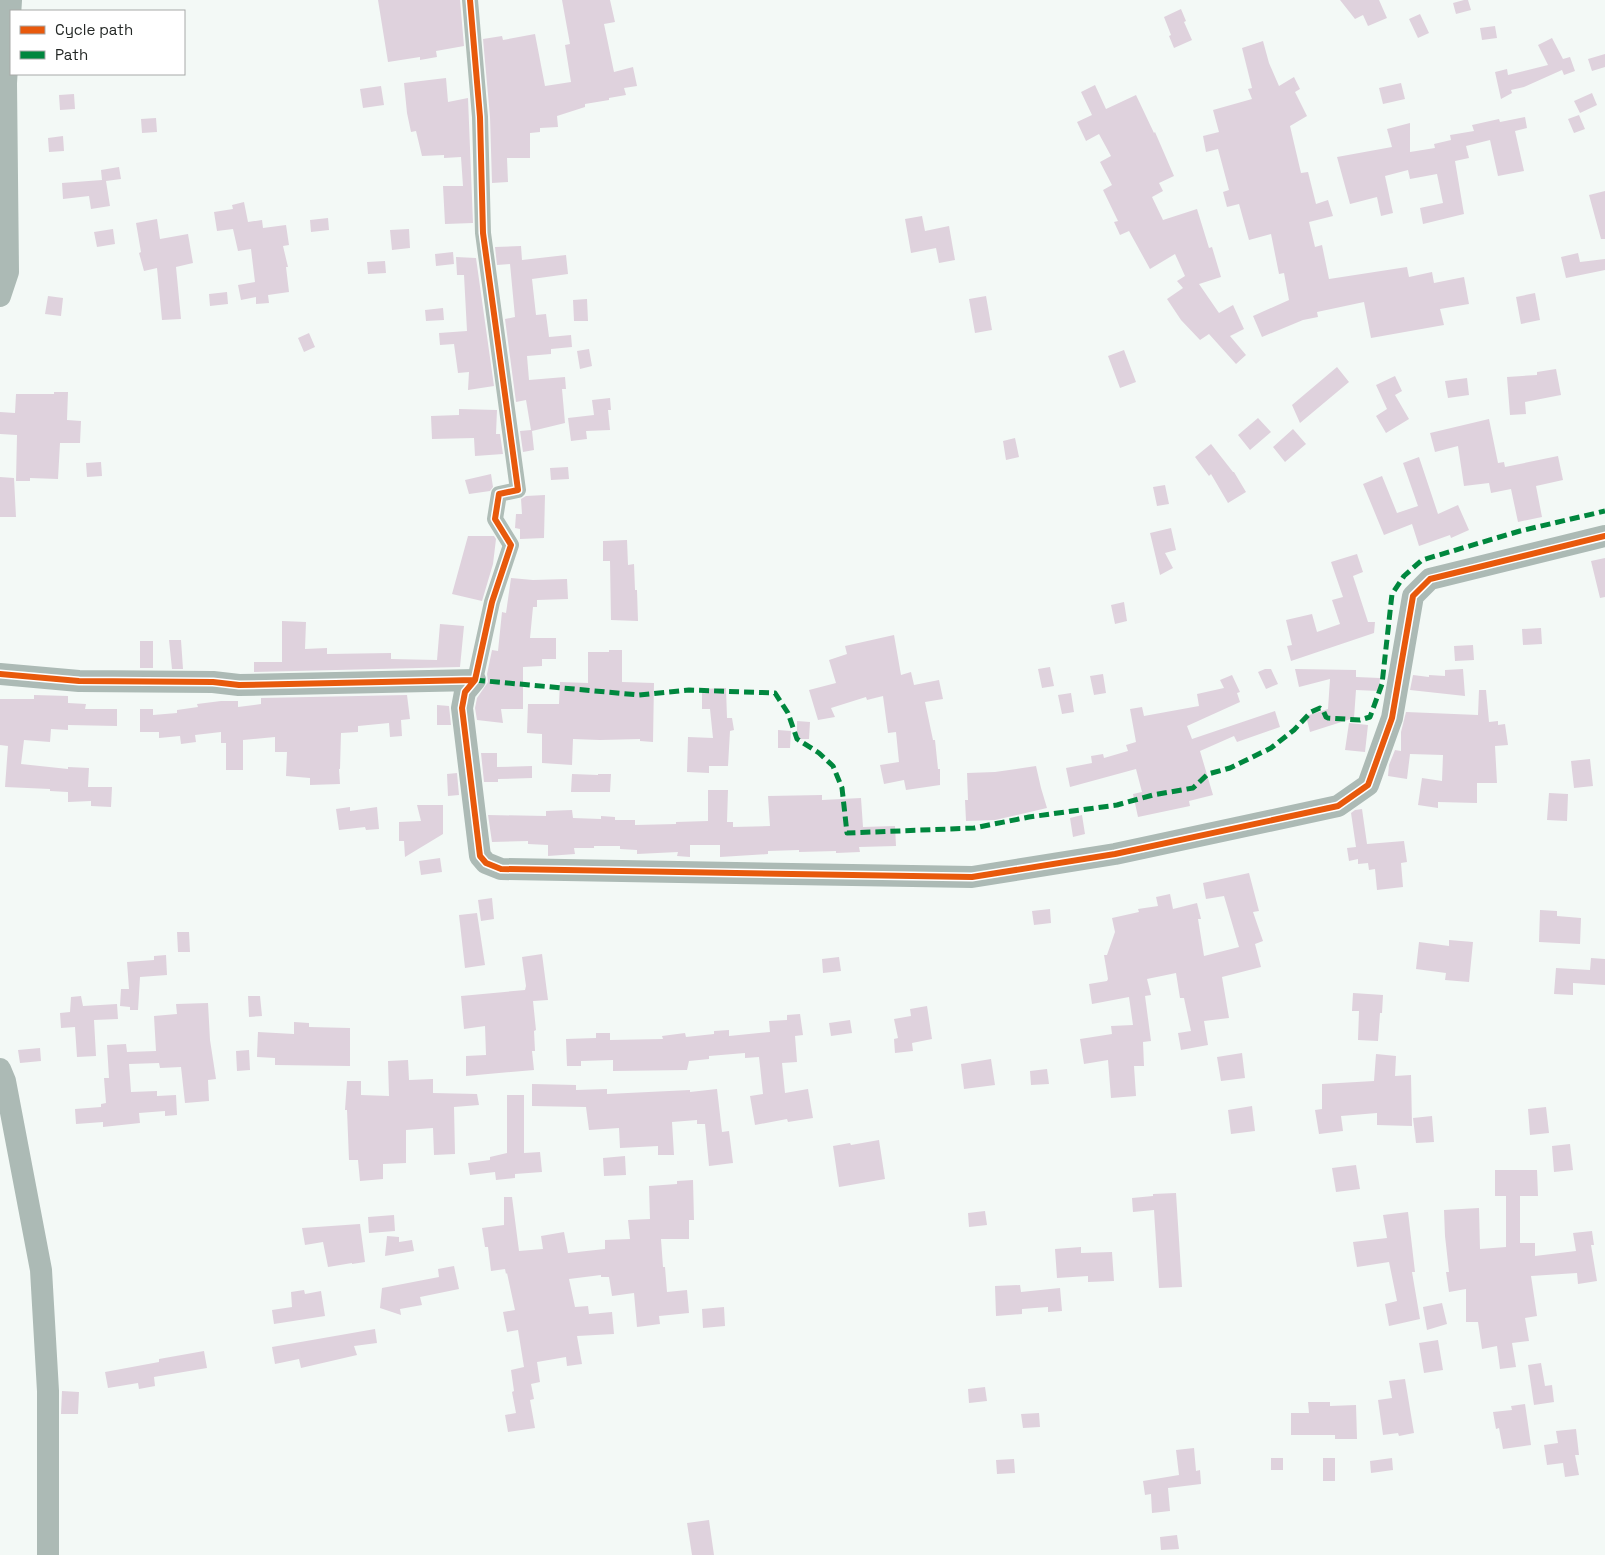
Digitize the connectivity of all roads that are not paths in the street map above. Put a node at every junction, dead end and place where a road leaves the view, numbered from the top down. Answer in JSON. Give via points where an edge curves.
{"nodes":[{"id":1,"x":470,"y":0,"type":"edge"},
{"id":2,"x":10,"y":28,"type":"edge"},
{"id":3,"x":0,"y":296,"type":"edge"},
{"id":4,"x":1605,"y":536,"type":"edge"},
{"id":5,"x":0,"y":674,"type":"edge"},
{"id":6,"x":475,"y":680,"type":"junction"},
{"id":7,"x":0,"y":1069,"type":"edge"},
{"id":8,"x":48,"y":1555,"type":"edge"}],
"edges":[{"from":1,"to":6,"type":"street","via":[[480,117],[483,233],[518,490],[499,494],[495,519],[511,545],[492,602]]},
{"from":2,"to":3,"type":"street","via":[[6,84],[8,272]]},
{"from":4,"to":6,"type":"street","via":[[1430,579],[1413,596],[1392,718],[1368,785],[1338,806],[1115,854],[972,877],[501,869],[486,864],[480,856],[462,708],[465,692]]},
{"from":5,"to":6,"type":"street","via":[[79,681],[239,685]]},
{"from":7,"to":8,"type":"street","via":[[5,1081],[40,1270],[48,1391]]}]}
